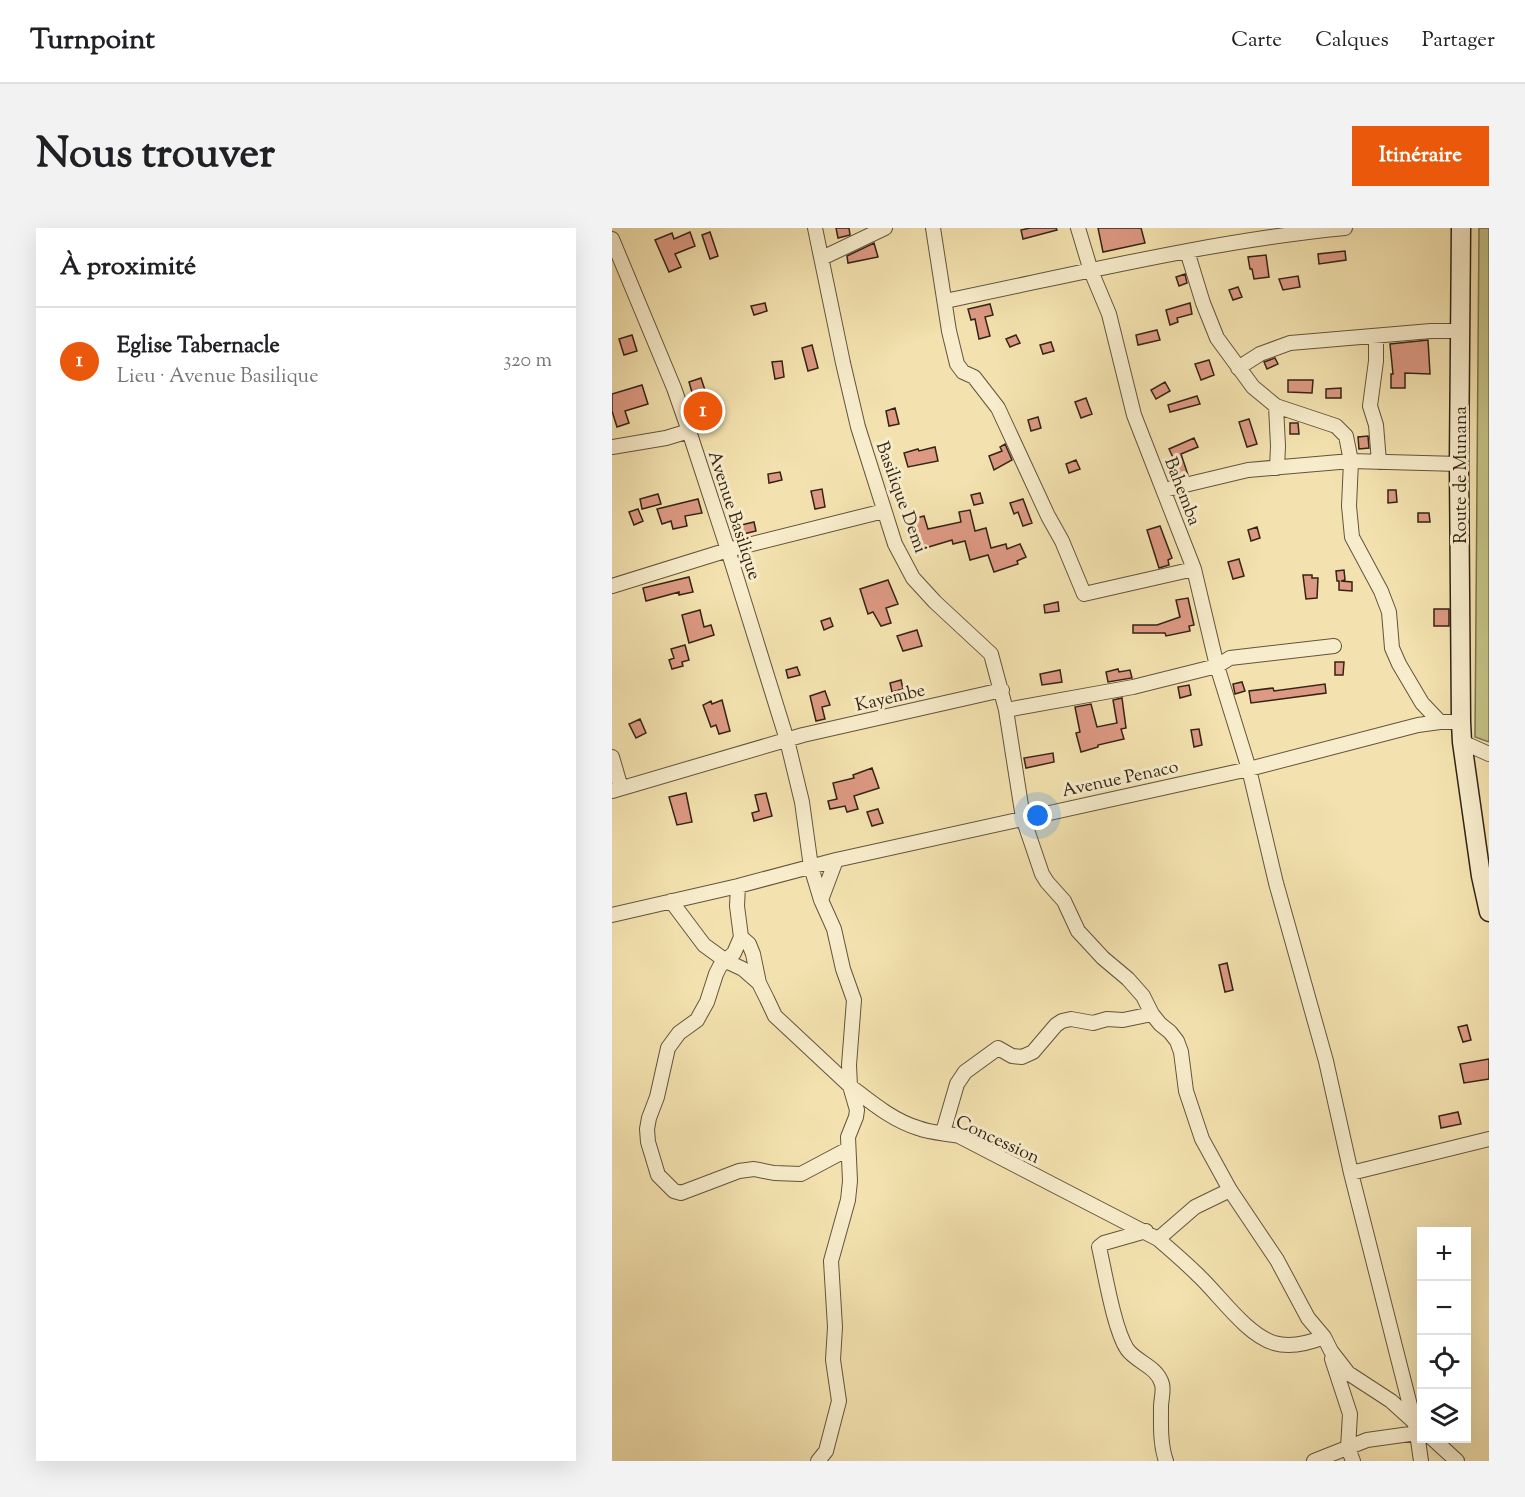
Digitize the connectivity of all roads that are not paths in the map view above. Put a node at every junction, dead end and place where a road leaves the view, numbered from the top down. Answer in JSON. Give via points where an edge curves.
{"nodes":[{"id":1,"x":815,"y":228,"type":"edge"},
{"id":2,"x":885,"y":228,"type":"edge"},
{"id":3,"x":933,"y":228,"type":"edge"},
{"id":4,"x":1078,"y":228,"type":"edge"},
{"id":5,"x":1345,"y":228,"type":"edge"},
{"id":6,"x":1461,"y":228,"type":"edge"},
{"id":7,"x":1280,"y":232,"type":"edge"},
{"id":8,"x":612,"y":238,"type":"edge"},
{"id":9,"x":1187,"y":251,"type":"junction"},
{"id":10,"x":615,"y":254,"type":"edge"},
{"id":11,"x":822,"y":258,"type":"junction"},
{"id":12,"x":1091,"y":271,"type":"junction"},
{"id":13,"x":945,"y":301,"type":"junction"},
{"id":14,"x":1460,"y":331,"type":"junction"},
{"id":15,"x":1376,"y":336,"type":"junction"},
{"id":16,"x":1238,"y":368,"type":"junction"},
{"id":17,"x":1276,"y":406,"type":"junction"},
{"id":18,"x":689,"y":430,"type":"junction"},
{"id":19,"x":612,"y":447,"type":"edge"},
{"id":20,"x":1351,"y":461,"type":"junction"},
{"id":21,"x":1379,"y":462,"type":"junction"},
{"id":22,"x":1459,"y":464,"type":"junction"},
{"id":23,"x":1277,"y":468,"type":"junction"},
{"id":24,"x":1164,"y":490,"type":"junction"},
{"id":25,"x":884,"y":511,"type":"junction"},
{"id":26,"x":729,"y":550,"type":"junction"},
{"id":27,"x":1194,"y":569,"type":"junction"},
{"id":28,"x":612,"y":586,"type":"edge"},
{"id":29,"x":1334,"y":646,"type":"dead end"},
{"id":30,"x":1217,"y":666,"type":"junction"},
{"id":31,"x":1002,"y":690,"type":"junction"},
{"id":32,"x":1006,"y":710,"type":"junction"},
{"id":33,"x":1440,"y":722,"type":"junction"},
{"id":34,"x":1461,"y":722,"type":"junction"},
{"id":35,"x":787,"y":740,"type":"junction"},
{"id":36,"x":1462,"y":742,"type":"junction"},
{"id":37,"x":1489,"y":754,"type":"edge"},
{"id":38,"x":612,"y":757,"type":"edge"},
{"id":39,"x":1249,"y":769,"type":"junction"},
{"id":40,"x":617,"y":789,"type":"edge"},
{"id":41,"x":1023,"y":818,"type":"junction"},
{"id":42,"x":836,"y":860,"type":"junction"},
{"id":43,"x":811,"y":867,"type":"junction"},
{"id":44,"x":738,"y":886,"type":"junction"},
{"id":45,"x":821,"y":900,"type":"junction"},
{"id":46,"x":671,"y":902,"type":"junction"},
{"id":47,"x":1489,"y":912,"type":"edge"},
{"id":48,"x":612,"y":915,"type":"edge"},
{"id":49,"x":741,"y":937,"type":"junction"},
{"id":50,"x":726,"y":961,"type":"junction"},
{"id":51,"x":759,"y":983,"type":"junction"},
{"id":52,"x":1152,"y":1014,"type":"junction"},
{"id":53,"x":850,"y":1086,"type":"junction"},
{"id":54,"x":943,"y":1132,"type":"junction"},
{"id":55,"x":1489,"y":1138,"type":"edge"},
{"id":56,"x":848,"y":1149,"type":"junction"},
{"id":57,"x":1351,"y":1173,"type":"junction"},
{"id":58,"x":1230,"y":1190,"type":"junction"},
{"id":59,"x":1152,"y":1235,"type":"junction"},
{"id":60,"x":1324,"y":1337,"type":"junction"},
{"id":61,"x":1331,"y":1351,"type":"junction"},
{"id":62,"x":1417,"y":1424,"type":"edge"},
{"id":63,"x":1417,"y":1427,"type":"edge"},
{"id":64,"x":1417,"y":1428,"type":"edge"},
{"id":65,"x":1419,"y":1443,"type":"edge"},
{"id":66,"x":1437,"y":1443,"type":"edge"},
{"id":67,"x":1351,"y":1454,"type":"edge"},
{"id":68,"x":819,"y":1461,"type":"edge"},
{"id":69,"x":1166,"y":1461,"type":"edge"},
{"id":70,"x":1314,"y":1461,"type":"edge"},
{"id":71,"x":1421,"y":1461,"type":"edge"},
{"id":72,"x":1457,"y":1461,"type":"edge"}],
"edges":[{"from":1,"to":11,"type":"street","name":"Basilique Demi"},
{"from":2,"to":11,"type":"street"},
{"from":3,"to":13,"type":"street"},
{"from":4,"to":12,"type":"street","name":"Bahemba"},
{"from":5,"to":7,"type":"street"},
{"from":6,"to":14,"type":"main road","name":"Route de Munana"},
{"from":7,"to":9,"type":"street"},
{"from":8,"to":10,"type":"street","name":"Avenue Basilique"},
{"from":9,"to":12,"type":"street"},
{"from":9,"to":16,"type":"street","via":[[1217,338]]},
{"from":10,"to":18,"type":"street","name":"Avenue Basilique"},
{"from":11,"to":25,"type":"street","name":"Basilique Demi","via":[[856,417]]},
{"from":12,"to":13,"type":"street"},
{"from":12,"to":24,"type":"street","name":"Bahemba","via":[[1109,314],[1134,415]]},
{"from":13,"to":27,"type":"street","via":[[957,364],[974,377],[998,408],[1084,594]]},
{"from":14,"to":15,"type":"street"},
{"from":14,"to":22,"type":"main road","name":"Route de Munana"},
{"from":15,"to":16,"type":"street","via":[[1290,343],[1260,354]]},
{"from":15,"to":21,"type":"street","via":[[1370,406]]},
{"from":16,"to":17,"type":"street"},
{"from":17,"to":20,"type":"street","via":[[1341,430]]},
{"from":17,"to":23,"type":"street"},
{"from":18,"to":19,"type":"street"},
{"from":18,"to":26,"type":"street","name":"Avenue Basilique"},
{"from":20,"to":21,"type":"street"},
{"from":20,"to":23,"type":"street"},
{"from":20,"to":33,"type":"street","via":[[1352,537],[1382,591],[1389,612],[1392,648],[1399,664],[1422,703]]},
{"from":21,"to":22,"type":"street"},
{"from":22,"to":34,"type":"main road","name":"Route de Munana"},
{"from":23,"to":24,"type":"street","via":[[1248,470]]},
{"from":24,"to":27,"type":"street","name":"Bahemba"},
{"from":25,"to":26,"type":"street"},
{"from":25,"to":31,"type":"street","name":"Basilique Demi","via":[[895,544],[913,578],[991,654]]},
{"from":26,"to":28,"type":"street"},
{"from":26,"to":35,"type":"street","name":"Avenue Basilique"},
{"from":27,"to":30,"type":"street","name":"Bahemba"},
{"from":29,"to":30,"type":"street","via":[[1230,658]]},
{"from":30,"to":32,"type":"street","via":[[1133,687]]},
{"from":30,"to":39,"type":"street","name":"Bahemba"},
{"from":31,"to":32,"type":"street","name":"Basilique Demi"},
{"from":31,"to":35,"type":"street","name":"Kayembe"},
{"from":32,"to":41,"type":"street","name":"Basilique Demi"},
{"from":33,"to":34,"type":"street","name":"Avenue Penaco"},
{"from":33,"to":39,"type":"street","name":"Avenue Penaco"},
{"from":34,"to":36,"type":"main road","name":"Route de Munana"},
{"from":35,"to":40,"type":"street","name":"Kayembe"},
{"from":35,"to":43,"type":"street","name":"Avenue Basilique","via":[[802,802]]},
{"from":36,"to":37,"type":"street"},
{"from":36,"to":47,"type":"main road","name":"Route de Munana","via":[[1480,876]]},
{"from":38,"to":40,"type":"street"},
{"from":39,"to":41,"type":"street","name":"Avenue Penaco"},
{"from":39,"to":57,"type":"street","name":"Bahemba","via":[[1326,1061]]},
{"from":41,"to":42,"type":"street","name":"Avenue Penaco"},
{"from":41,"to":52,"type":"street","name":"Basilique Demi","via":[[1042,874],[1064,901],[1078,931],[1128,979]]},
{"from":42,"to":43,"type":"street","name":"Avenue Penaco"},
{"from":42,"to":45,"type":"street"},
{"from":43,"to":44,"type":"street","name":"Avenue Penaco"},
{"from":43,"to":45,"type":"street"},
{"from":44,"to":46,"type":"street","name":"Avenue Penaco"},
{"from":44,"to":49,"type":"street"},
{"from":45,"to":53,"type":"street","via":[[834,929],[854,1000]]},
{"from":46,"to":48,"type":"street","name":"Avenue Penaco"},
{"from":46,"to":50,"type":"street","via":[[704,945]]},
{"from":49,"to":50,"type":"street"},
{"from":49,"to":51,"type":"street","via":[[753,954]]},
{"from":50,"to":51,"type":"street"},
{"from":50,"to":56,"type":"street","via":[[716,974],[697,1020],[679,1033],[668,1048],[647,1129],[649,1152],[658,1175],[681,1193],[740,1171],[801,1174]]},
{"from":51,"to":53,"type":"street","name":"Concession","via":[[776,1016]]},
{"from":52,"to":54,"type":"street","via":[[1093,1023],[1062,1021],[1033,1053],[1022,1057],[998,1048],[965,1072],[957,1084]]},
{"from":52,"to":58,"type":"street","name":"Basilique Demi","via":[[1177,1041],[1194,1120]]},
{"from":53,"to":54,"type":"street","name":"Concession","via":[[904,1123]]},
{"from":53,"to":56,"type":"street","via":[[857,1110]]},
{"from":54,"to":59,"type":"street","name":"Concession","via":[[959,1136]]},
{"from":55,"to":57,"type":"street"},
{"from":56,"to":68,"type":"street","via":[[848,1200],[831,1261],[836,1333],[832,1360],[839,1401],[826,1451]]},
{"from":57,"to":62,"type":"street","name":"Bahemba"},
{"from":58,"to":59,"type":"street"},
{"from":58,"to":60,"type":"street","name":"Basilique Demi","via":[[1277,1260],[1308,1318]]},
{"from":59,"to":60,"type":"street","name":"Concession","via":[[1263,1339],[1297,1345]]},
{"from":59,"to":69,"type":"street","via":[[1099,1247],[1127,1349],[1156,1372],[1163,1387],[1162,1448]]},
{"from":60,"to":61,"type":"street","name":"Basilique Demi"},
{"from":61,"to":63,"type":"street","via":[[1348,1373],[1391,1401]]},
{"from":61,"to":67,"type":"street","via":[[1350,1414]]},
{"from":64,"to":67,"type":"street","via":[[1366,1440]]},
{"from":65,"to":71,"type":"street","name":"Bahemba"},
{"from":66,"to":72,"type":"street"},
{"from":67,"to":70,"type":"street"}]}
